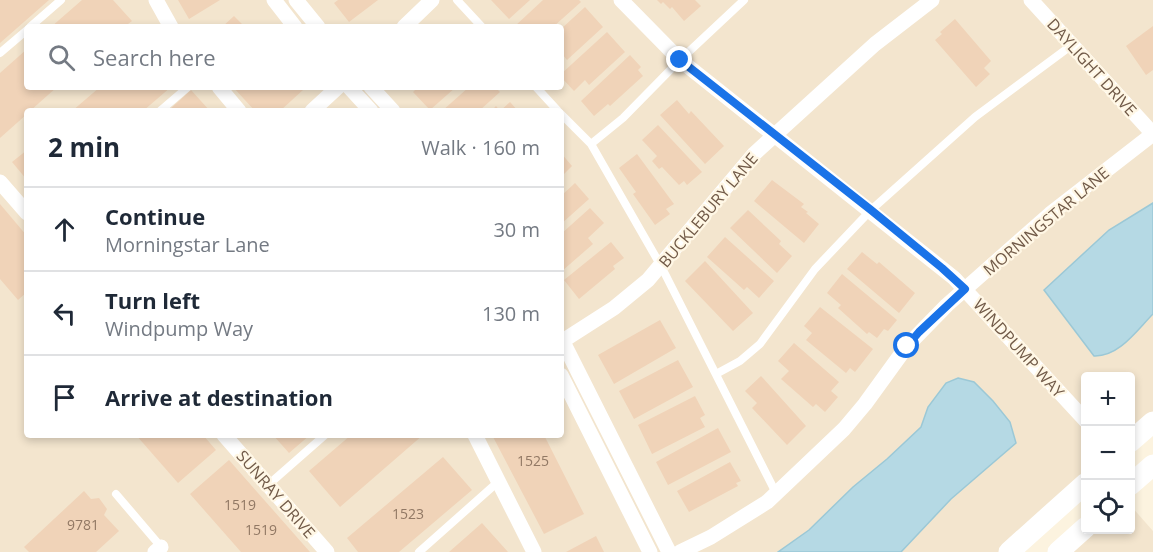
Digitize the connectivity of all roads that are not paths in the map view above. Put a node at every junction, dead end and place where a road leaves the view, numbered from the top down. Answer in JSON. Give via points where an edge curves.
{"nodes":[{"id":1,"x":60,"y":0,"type":"edge"},
{"id":2,"x":156,"y":0,"type":"edge"},
{"id":3,"x":274,"y":0,"type":"edge"},
{"id":4,"x":296,"y":0,"type":"edge"},
{"id":5,"x":432,"y":0,"type":"edge"},
{"id":6,"x":457,"y":0,"type":"edge"},
{"id":7,"x":621,"y":0,"type":"edge"},
{"id":8,"x":744,"y":0,"type":"edge"},
{"id":9,"x":932,"y":0,"type":"edge"},
{"id":10,"x":1031,"y":0,"type":"edge"},
{"id":11,"x":33,"y":24,"type":"edge"},
{"id":12,"x":169,"y":24,"type":"edge"},
{"id":13,"x":293,"y":24,"type":"edge"},
{"id":14,"x":316,"y":24,"type":"edge"},
{"id":15,"x":407,"y":24,"type":"edge"},
{"id":16,"x":479,"y":24,"type":"edge"},
{"id":17,"x":24,"y":32,"type":"edge"},
{"id":18,"x":1072,"y":45,"type":"junction"},
{"id":19,"x":0,"y":53,"type":"edge"},
{"id":20,"x":680,"y":60,"type":"junction"},
{"id":21,"x":184,"y":90,"type":"edge"},
{"id":22,"x":222,"y":90,"type":"edge"},
{"id":23,"x":336,"y":90,"type":"edge"},
{"id":24,"x":352,"y":90,"type":"edge"},
{"id":25,"x":374,"y":90,"type":"edge"},
{"id":26,"x":539,"y":90,"type":"edge"},
{"id":27,"x":164,"y":108,"type":"edge"},
{"id":28,"x":236,"y":108,"type":"edge"},
{"id":29,"x":315,"y":108,"type":"edge"},
{"id":30,"x":369,"y":108,"type":"edge"},
{"id":31,"x":390,"y":108,"type":"edge"},
{"id":32,"x":555,"y":108,"type":"edge"},
{"id":33,"x":564,"y":117,"type":"edge"},
{"id":34,"x":1153,"y":134,"type":"edge"},
{"id":35,"x":773,"y":135,"type":"junction"},
{"id":36,"x":591,"y":144,"type":"junction"},
{"id":37,"x":0,"y":182,"type":"edge"},
{"id":38,"x":24,"y":210,"type":"edge"},
{"id":39,"x":871,"y":210,"type":"junction"},
{"id":40,"x":661,"y":266,"type":"junction"},
{"id":41,"x":965,"y":289,"type":"junction"},
{"id":42,"x":564,"y":339,"type":"edge"},
{"id":43,"x":564,"y":344,"type":"edge"},
{"id":44,"x":716,"y":374,"type":"junction"},
{"id":45,"x":564,"y":381,"type":"edge"},
{"id":46,"x":1081,"y":416,"type":"edge"},
{"id":47,"x":1153,"y":422,"type":"edge"},
{"id":48,"x":227,"y":438,"type":"edge"},
{"id":49,"x":322,"y":438,"type":"edge"},
{"id":50,"x":477,"y":438,"type":"edge"},
{"id":51,"x":1135,"y":438,"type":"edge"},
{"id":52,"x":1153,"y":465,"type":"edge"},
{"id":53,"x":499,"y":481,"type":"junction"},
{"id":54,"x":1135,"y":481,"type":"edge"},
{"id":55,"x":268,"y":485,"type":"junction"},
{"id":56,"x":1081,"y":487,"type":"edge"},
{"id":57,"x":776,"y":493,"type":"junction"},
{"id":58,"x":116,"y":494,"type":"dead end"},
{"id":59,"x":1081,"y":531,"type":"edge"},
{"id":60,"x":161,"y":550,"type":"edge"},
{"id":61,"x":327,"y":552,"type":"edge"},
{"id":62,"x":419,"y":552,"type":"edge"},
{"id":63,"x":534,"y":552,"type":"edge"},
{"id":64,"x":650,"y":552,"type":"edge"},
{"id":65,"x":669,"y":552,"type":"edge"},
{"id":66,"x":680,"y":552,"type":"edge"},
{"id":67,"x":1009,"y":552,"type":"edge"},
{"id":68,"x":1058,"y":552,"type":"edge"}],
"edges":[{"from":1,"to":11,"type":"lane"},
{"from":2,"to":12,"type":"street"},
{"from":3,"to":13,"type":"street"},
{"from":4,"to":14,"type":"street"},
{"from":5,"to":15,"type":"street"},
{"from":6,"to":16,"type":"lane"},
{"from":7,"to":20,"type":"street","name":"WINDPUMP WAY"},
{"from":8,"to":20,"type":"lane"},
{"from":9,"to":35,"type":"street","name":"BUCKLEBURY LANE","via":[[874,44]]},
{"from":10,"to":18,"type":"street","name":"DAYLIGHT DRIVE"},
{"from":17,"to":19,"type":"lane"},
{"from":18,"to":34,"type":"street","name":"DAYLIGHT DRIVE"},
{"from":18,"to":39,"type":"lane","via":[[975,117]]},
{"from":20,"to":35,"type":"street","name":"WINDPUMP WAY"},
{"from":20,"to":36,"type":"lane","via":[[623,118]]},
{"from":21,"to":27,"type":"lane"},
{"from":22,"to":28,"type":"street"},
{"from":23,"to":29,"type":"street"},
{"from":24,"to":30,"type":"street"},
{"from":25,"to":31,"type":"street"},
{"from":26,"to":32,"type":"lane"},
{"from":33,"to":36,"type":"lane"},
{"from":34,"to":41,"type":"street","name":"MORNINGSTAR LANE","via":[[1050,214]]},
{"from":35,"to":39,"type":"street","name":"WINDPUMP WAY"},
{"from":35,"to":40,"type":"street","name":"BUCKLEBURY LANE","via":[[740,168]]},
{"from":36,"to":40,"type":"lane"},
{"from":37,"to":38,"type":"street"},
{"from":39,"to":41,"type":"street","name":"WINDPUMP WAY"},
{"from":39,"to":44,"type":"lane","via":[[820,262],[760,344]]},
{"from":40,"to":42,"type":"street","name":"BUCKLEBURY LANE","via":[[614,308]]},
{"from":40,"to":44,"type":"lane"},
{"from":41,"to":46,"type":"street","name":"WINDPUMP WAY"},
{"from":41,"to":57,"type":"street","name":"MORNINGSTAR LANE","via":[[919,332],[844,429]]},
{"from":43,"to":65,"type":"street"},
{"from":44,"to":57,"type":"lane"},
{"from":45,"to":64,"type":"street"},
{"from":47,"to":51,"type":"main road"},
{"from":48,"to":55,"type":"street","name":"SUNRAY DRIVE"},
{"from":49,"to":55,"type":"lane"},
{"from":50,"to":53,"type":"street"},
{"from":52,"to":54,"type":"main road"},
{"from":53,"to":62,"type":"lane"},
{"from":53,"to":63,"type":"street"},
{"from":55,"to":61,"type":"street","name":"SUNRAY DRIVE"},
{"from":56,"to":67,"type":"main road"},
{"from":57,"to":66,"type":"street","name":"MORNINGSTAR LANE","via":[[711,537]]},
{"from":58,"to":60,"type":"lane"},
{"from":59,"to":68,"type":"main road"}]}
